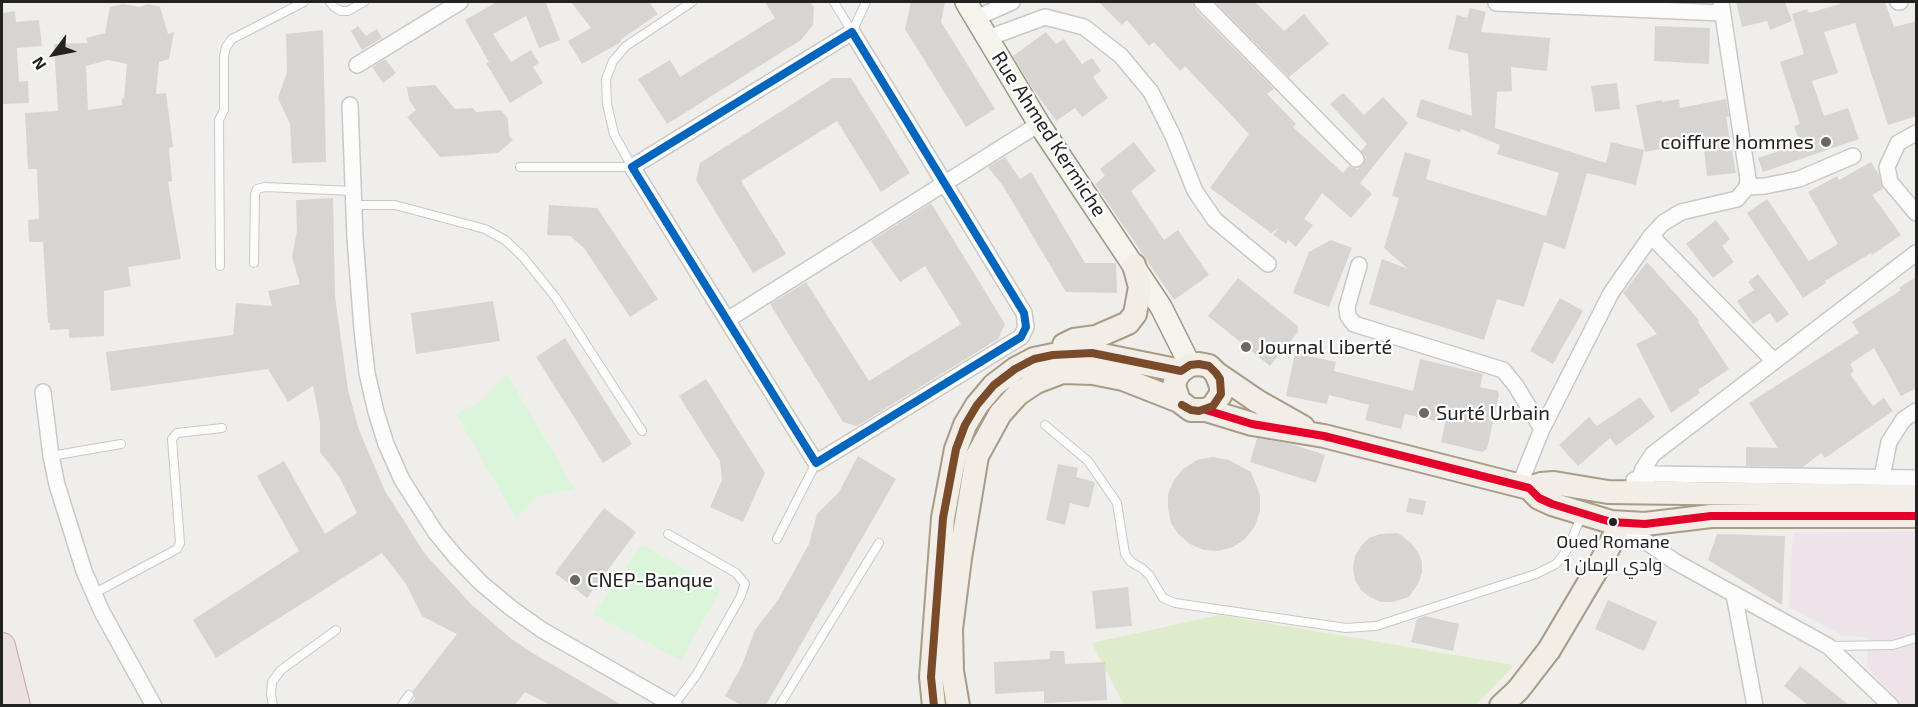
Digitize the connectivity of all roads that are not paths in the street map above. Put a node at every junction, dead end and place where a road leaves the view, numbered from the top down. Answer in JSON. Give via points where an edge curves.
{"nodes":[{"id":1,"x":304,"y":2,"type":"edge"},
{"id":2,"x":330,"y":2,"type":"edge"},
{"id":3,"x":364,"y":2,"type":"edge"},
{"id":4,"x":460,"y":2,"type":"edge"},
{"id":5,"x":692,"y":2,"type":"edge"},
{"id":6,"x":834,"y":2,"type":"edge"},
{"id":7,"x":866,"y":2,"type":"edge"},
{"id":8,"x":1012,"y":2,"type":"edge"},
{"id":9,"x":1202,"y":2,"type":"edge"},
{"id":10,"x":1496,"y":3,"type":"dead end"},
{"id":11,"x":1721,"y":7,"type":"edge"},
{"id":12,"x":971,"y":10,"type":"edge"},
{"id":13,"x":852,"y":32,"type":"junction"},
{"id":14,"x":988,"y":38,"type":"junction"},
{"id":15,"x":357,"y":65,"type":"dead end"},
{"id":16,"x":350,"y":105,"type":"dead end"},
{"id":17,"x":1039,"y":124,"type":"junction"},
{"id":18,"x":1917,"y":133,"type":"edge"},
{"id":19,"x":1853,"y":156,"type":"dead end"},
{"id":20,"x":1356,"y":159,"type":"dead end"},
{"id":21,"x":520,"y":167,"type":"dead end"},
{"id":22,"x":632,"y":167,"type":"junction"},
{"id":23,"x":943,"y":183,"type":"junction"},
{"id":24,"x":1747,"y":187,"type":"junction"},
{"id":25,"x":355,"y":198,"type":"junction"},
{"id":26,"x":1917,"y":213,"type":"edge"},
{"id":27,"x":1651,"y":236,"type":"junction"},
{"id":28,"x":1917,"y":254,"type":"edge"},
{"id":29,"x":254,"y":263,"type":"dead end"},
{"id":30,"x":1268,"y":264,"type":"dead end"},
{"id":31,"x":1134,"y":265,"type":"junction"},
{"id":32,"x":1359,"y":265,"type":"dead end"},
{"id":33,"x":220,"y":266,"type":"dead end"},
{"id":34,"x":727,"y":320,"type":"junction"},
{"id":35,"x":1053,"y":355,"type":"junction"},
{"id":36,"x":1774,"y":361,"type":"junction"},
{"id":37,"x":1185,"y":368,"type":"junction"},
{"id":38,"x":1216,"y":373,"type":"junction"},
{"id":39,"x":43,"y":392,"type":"dead end"},
{"id":40,"x":1179,"y":401,"type":"junction"},
{"id":41,"x":1206,"y":410,"type":"junction"},
{"id":42,"x":1917,"y":411,"type":"edge"},
{"id":43,"x":1046,"y":425,"type":"dead end"},
{"id":44,"x":222,"y":428,"type":"dead end"},
{"id":45,"x":1542,"y":429,"type":"junction"},
{"id":46,"x":642,"y":431,"type":"dead end"},
{"id":47,"x":1324,"y":436,"type":"junction"},
{"id":48,"x":121,"y":444,"type":"dead end"},
{"id":49,"x":51,"y":456,"type":"junction"},
{"id":50,"x":816,"y":463,"type":"junction"},
{"id":51,"x":1640,"y":477,"type":"junction"},
{"id":52,"x":1882,"y":477,"type":"junction"},
{"id":53,"x":1917,"y":478,"type":"edge"},
{"id":54,"x":1524,"y":487,"type":"junction"},
{"id":55,"x":1621,"y":492,"type":"junction"},
{"id":56,"x":1917,"y":496,"type":"edge"},
{"id":57,"x":1583,"y":514,"type":"junction"},
{"id":58,"x":1917,"y":516,"type":"edge"},
{"id":59,"x":1621,"y":523,"type":"junction"},
{"id":60,"x":668,"y":534,"type":"dead end"},
{"id":61,"x":777,"y":539,"type":"dead end"},
{"id":62,"x":879,"y":543,"type":"dead end"},
{"id":63,"x":93,"y":594,"type":"junction"},
{"id":64,"x":1734,"y":594,"type":"junction"},
{"id":65,"x":336,"y":630,"type":"dead end"},
{"id":66,"x":1917,"y":638,"type":"edge"},
{"id":67,"x":2,"y":646,"type":"edge"},
{"id":68,"x":1828,"y":646,"type":"junction"},
{"id":69,"x":2,"y":659,"type":"edge"},
{"id":70,"x":409,"y":695,"type":"dead end"},
{"id":71,"x":17,"y":705,"type":"edge"},
{"id":72,"x":154,"y":705,"type":"edge"},
{"id":73,"x":273,"y":705,"type":"edge"},
{"id":74,"x":401,"y":705,"type":"edge"},
{"id":75,"x":674,"y":705,"type":"edge"},
{"id":76,"x":779,"y":705,"type":"edge"},
{"id":77,"x":934,"y":705,"type":"edge"},
{"id":78,"x":957,"y":705,"type":"edge"},
{"id":79,"x":1501,"y":705,"type":"edge"},
{"id":80,"x":1755,"y":705,"type":"edge"},
{"id":81,"x":1891,"y":705,"type":"edge"}],
"edges":[{"from":1,"to":33,"type":"lane","via":[[232,39],[226,47],[224,110],[218,129]]},
{"from":2,"to":3,"type":"lane","via":[[341,11]]},
{"from":4,"to":15,"type":"street"},
{"from":5,"to":22,"type":"lane","via":[[626,46],[609,70],[609,114],[614,134]]},
{"from":6,"to":13,"type":"lane"},
{"from":7,"to":13,"type":"lane"},
{"from":8,"to":12,"type":"street"},
{"from":9,"to":20,"type":"street"},
{"from":10,"to":11,"type":"street"},
{"from":11,"to":24,"type":"street"},
{"from":12,"to":14,"type":"main road","name":"Rue Ahmed Kermiche"},
{"from":13,"to":22,"type":"street"},
{"from":13,"to":23,"type":"street"},
{"from":14,"to":17,"type":"main road","name":"Rue Ahmed Kermiche"},
{"from":14,"to":30,"type":"street","via":[[1045,17],[1084,27],[1121,56],[1151,92],[1194,191],[1215,220]]},
{"from":16,"to":25,"type":"street"},
{"from":17,"to":23,"type":"street"},
{"from":17,"to":31,"type":"main road","name":"Rue Ahmed Kermiche"},
{"from":18,"to":26,"type":"street","via":[[1898,143],[1887,167],[1890,182]]},
{"from":19,"to":24,"type":"street","via":[[1799,180]]},
{"from":21,"to":22,"type":"lane"},
{"from":22,"to":34,"type":"street"},
{"from":23,"to":34,"type":"street"},
{"from":23,"to":50,"type":"street","via":[[1024,313],[1026,327],[1021,337]]},
{"from":24,"to":27,"type":"street","via":[[1737,199],[1682,212]]},
{"from":25,"to":29,"type":"lane","via":[[257,189]]},
{"from":25,"to":46,"type":"lane","via":[[485,229],[505,240],[556,298]]},
{"from":25,"to":75,"type":"street","via":[[367,374],[386,444],[407,488],[456,557],[511,608],[542,630]]},
{"from":27,"to":36,"type":"street"},
{"from":27,"to":45,"type":"street","via":[[1611,293]]},
{"from":28,"to":36,"type":"street"},
{"from":31,"to":35,"type":"main road","via":[[1140,287],[1135,314],[1128,323],[1096,337],[1074,340]]},
{"from":31,"to":37,"type":"main road","name":"Rue Ahmed Kermiche","via":[[1161,307]]},
{"from":32,"to":45,"type":"street","via":[[1347,307],[1354,324],[1503,370]]},
{"from":34,"to":50,"type":"street"},
{"from":35,"to":37,"type":"main road","via":[[1092,353]]},
{"from":35,"to":77,"type":"main road","via":[[1034,359],[994,385],[977,405],[956,448],[943,518],[934,618]]},
{"from":36,"to":51,"type":"street","via":[[1653,454]]},
{"from":37,"to":38,"type":"main road","via":[[1199,364]]},
{"from":37,"to":40,"type":"main road","via":[[1174,386]]},
{"from":38,"to":41,"type":"main road","via":[[1221,394]]},
{"from":38,"to":47,"type":"main road","via":[[1271,410]]},
{"from":39,"to":49,"type":"street"},
{"from":40,"to":41,"type":"main road","via":[[1191,410]]},
{"from":40,"to":78,"type":"main road","via":[[1123,380],[1093,373],[1062,372],[1018,394],[1000,414],[977,456],[965,521],[951,628]]},
{"from":41,"to":47,"type":"main road","via":[[1252,424]]},
{"from":42,"to":52,"type":"street","via":[[1903,420],[1889,442]]},
{"from":43,"to":57,"type":"lane","via":[[1088,461],[1117,503],[1125,554],[1150,576],[1163,598],[1175,603],[1346,628],[1376,626],[1556,564],[1567,550]]},
{"from":44,"to":63,"type":"lane","via":[[177,433],[172,439],[180,543],[177,549]]},
{"from":45,"to":54,"type":"street"},
{"from":47,"to":54,"type":"main road"},
{"from":48,"to":49,"type":"lane"},
{"from":49,"to":63,"type":"street"},
{"from":50,"to":61,"type":"lane"},
{"from":51,"to":52,"type":"street"},
{"from":51,"to":55,"type":"street"},
{"from":52,"to":53,"type":"street"},
{"from":54,"to":55,"type":"main road","via":[[1554,483]]},
{"from":54,"to":57,"type":"main road","via":[[1546,501]]},
{"from":55,"to":56,"type":"main road"},
{"from":57,"to":59,"type":"main road"},
{"from":58,"to":59,"type":"main road","via":[[1710,516]]},
{"from":59,"to":64,"type":"street","via":[[1674,561]]},
{"from":59,"to":79,"type":"main road","via":[[1549,650]]},
{"from":60,"to":75,"type":"lane","via":[[736,573],[745,584],[702,665]]},
{"from":62,"to":76,"type":"lane"},
{"from":63,"to":72,"type":"street"},
{"from":64,"to":68,"type":"street"},
{"from":64,"to":80,"type":"street"},
{"from":65,"to":73,"type":"lane","via":[[281,670],[272,682]]},
{"from":66,"to":68,"type":"lane","via":[[1893,645]]},
{"from":67,"to":71,"type":"highway"},
{"from":68,"to":81,"type":"street"},
{"from":69,"to":71,"type":"highway"},
{"from":70,"to":74,"type":"lane"}]}
